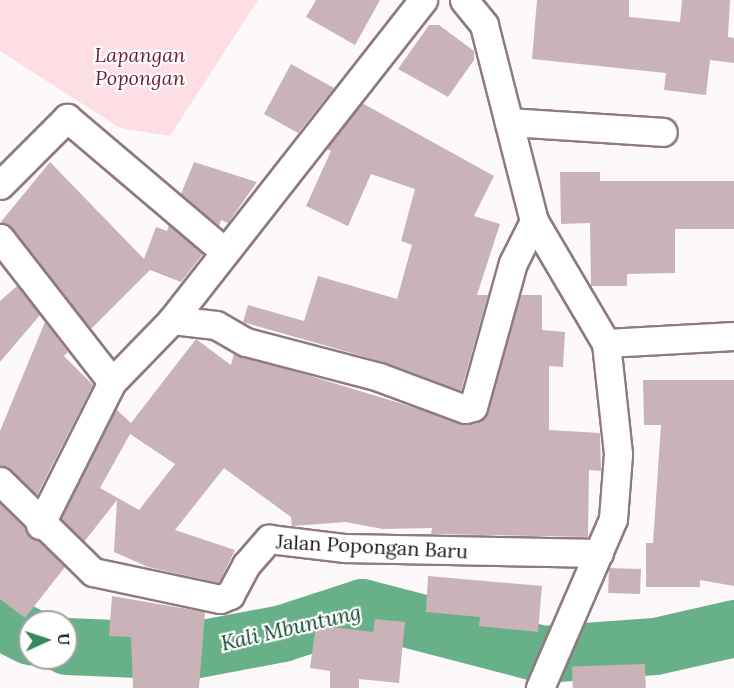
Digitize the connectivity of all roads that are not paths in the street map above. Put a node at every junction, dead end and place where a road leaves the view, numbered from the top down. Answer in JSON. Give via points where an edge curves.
{"nodes":[{"id":1,"x":423,"y":0,"type":"edge"},
{"id":2,"x":474,"y":4,"type":"edge"},
{"id":3,"x":509,"y":122,"type":"junction"},
{"id":4,"x":663,"y":132,"type":"dead end"},
{"id":5,"x":0,"y":185,"type":"edge"},
{"id":6,"x":534,"y":221,"type":"junction"},
{"id":7,"x":0,"y":238,"type":"edge"},
{"id":8,"x":225,"y":252,"type":"junction"},
{"id":9,"x":172,"y":320,"type":"junction"},
{"id":10,"x":734,"y":336,"type":"edge"},
{"id":11,"x":606,"y":343,"type":"junction"},
{"id":12,"x":112,"y":382,"type":"junction"},
{"id":13,"x":0,"y":481,"type":"edge"},
{"id":14,"x":40,"y":525,"type":"junction"},
{"id":15,"x":599,"y":554,"type":"junction"},
{"id":16,"x":540,"y":688,"type":"edge"}],
"edges":[{"from":1,"to":8,"type":"street"},
{"from":2,"to":3,"type":"street","via":[[484,25]]},
{"from":3,"to":4,"type":"street"},
{"from":3,"to":6,"type":"street"},
{"from":5,"to":8,"type":"street","via":[[68,118]]},
{"from":6,"to":9,"type":"street","via":[[513,263],[473,407],[465,409],[379,377],[256,345],[216,325]]},
{"from":6,"to":11,"type":"street"},
{"from":7,"to":12,"type":"street"},
{"from":8,"to":9,"type":"street"},
{"from":9,"to":12,"type":"street"},
{"from":10,"to":11,"type":"street"},
{"from":11,"to":15,"type":"street","via":[[618,485],[613,519]]},
{"from":12,"to":14,"type":"street"},
{"from":13,"to":14,"type":"street","name":"Jalan Popongan Baru"},
{"from":14,"to":15,"type":"street","name":"Jalan Popongan Baru","via":[[100,575],[220,599],[230,595],[246,565],[269,539],[345,548]]},
{"from":15,"to":16,"type":"street"}]}
